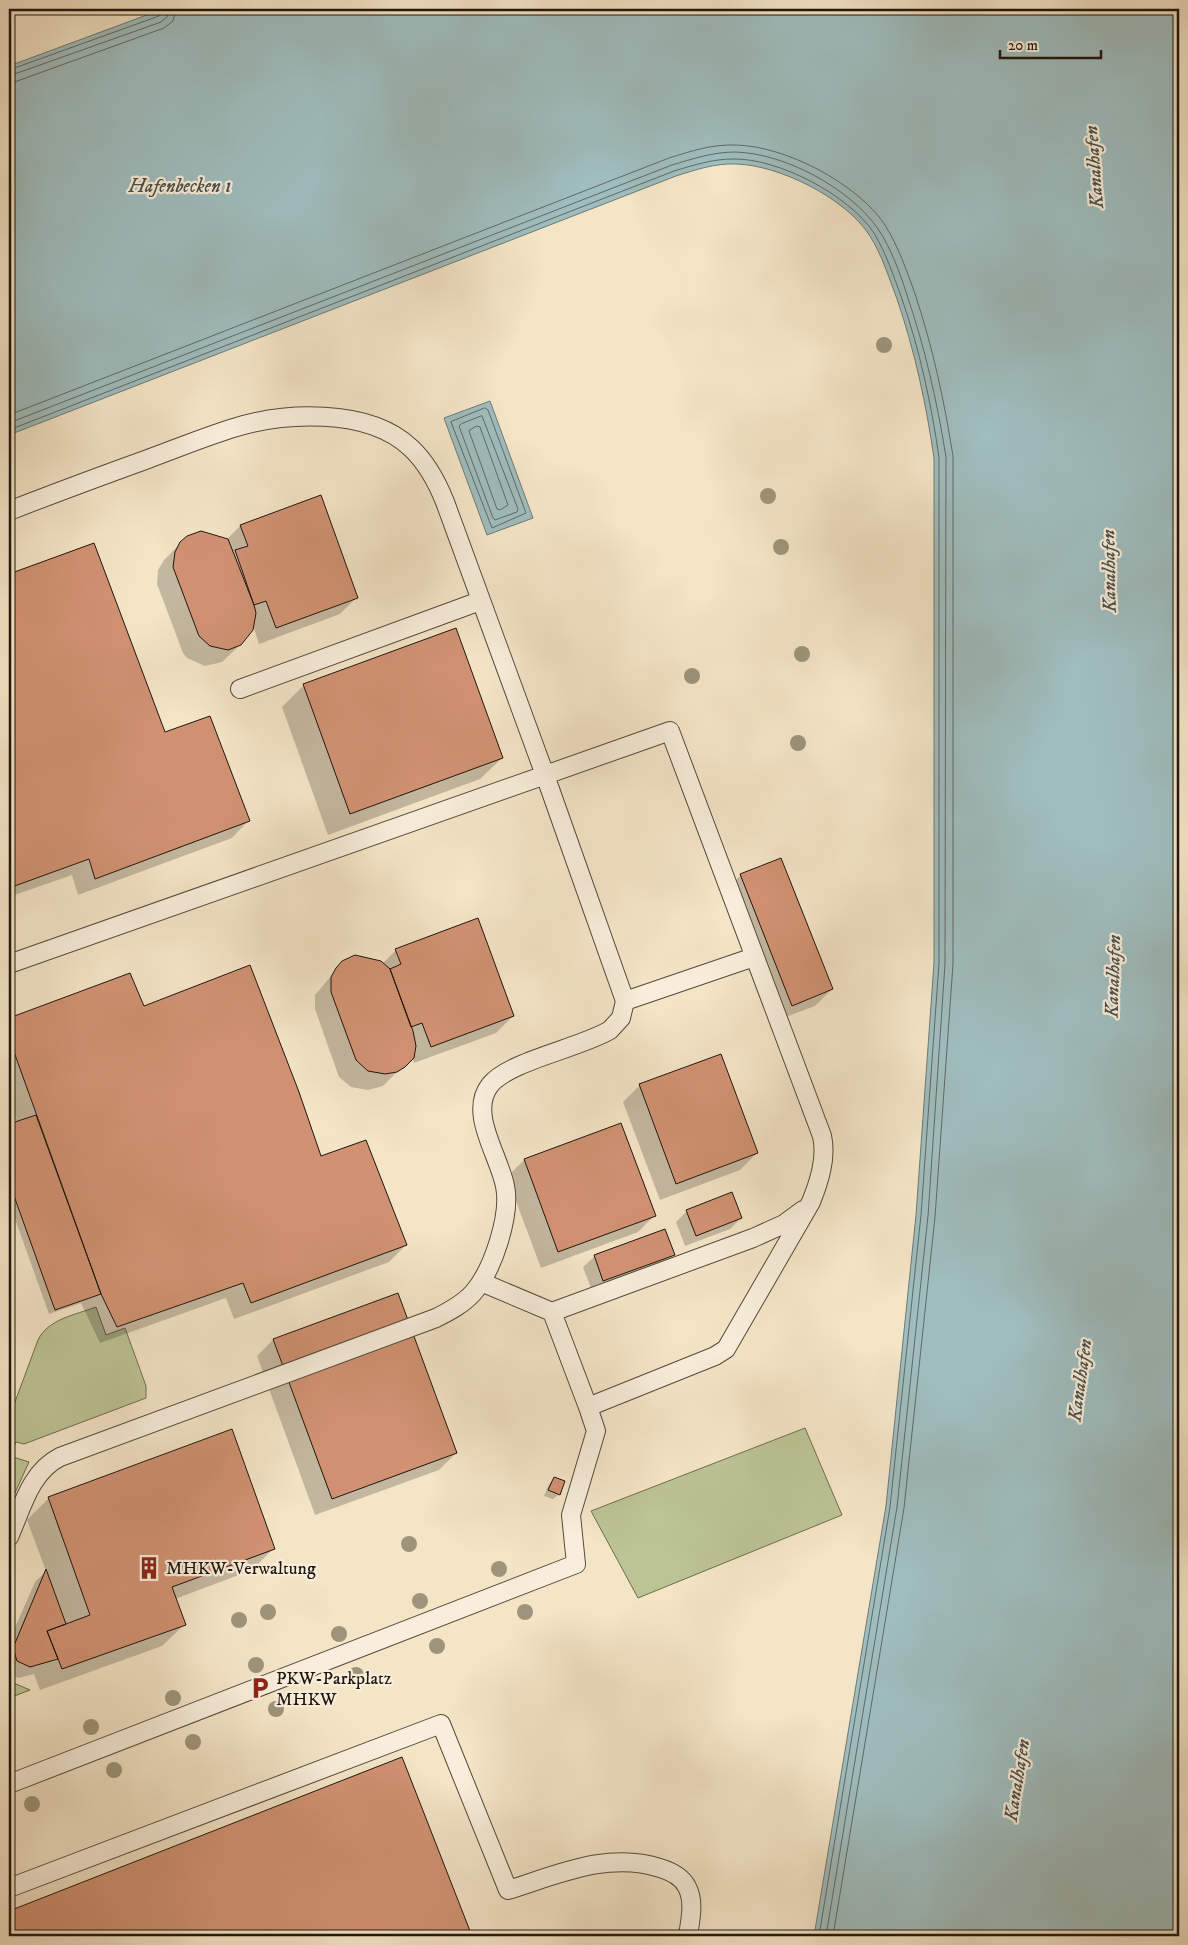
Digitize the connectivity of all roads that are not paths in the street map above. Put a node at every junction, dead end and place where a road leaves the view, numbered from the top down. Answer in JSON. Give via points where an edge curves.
{"nodes":[{"id":1,"x":9,"y":511,"type":"edge"},
{"id":2,"x":480,"y":601,"type":"junction"},
{"id":3,"x":240,"y":690,"type":"dead end"},
{"id":4,"x":545,"y":775,"type":"junction"},
{"id":5,"x":754,"y":957,"type":"junction"},
{"id":6,"x":9,"y":964,"type":"edge"},
{"id":7,"x":625,"y":1001,"type":"junction"},
{"id":8,"x":811,"y":1202,"type":"junction"},
{"id":9,"x":481,"y":1282,"type":"junction"},
{"id":10,"x":552,"y":1312,"type":"junction"},
{"id":11,"x":588,"y":1407,"type":"junction"},
{"id":12,"x":9,"y":1537,"type":"edge"},
{"id":13,"x":9,"y":1784,"type":"edge"},
{"id":14,"x":9,"y":1888,"type":"edge"},
{"id":15,"x":688,"y":1936,"type":"edge"}],
"edges":[{"from":1,"to":2,"type":"lane","via":[[242,426],[300,418],[358,421],[400,439],[428,468],[445,502]]},
{"from":2,"to":3,"type":"lane"},
{"from":2,"to":4,"type":"lane"},
{"from":4,"to":5,"type":"lane","via":[[670,731]]},
{"from":4,"to":6,"type":"lane"},
{"from":4,"to":7,"type":"lane"},
{"from":5,"to":7,"type":"lane"},
{"from":5,"to":8,"type":"lane","via":[[823,1144],[819,1179]]},
{"from":7,"to":9,"type":"lane","via":[[621,1018],[610,1030],[508,1071],[483,1095],[481,1113],[504,1181],[507,1200],[500,1234]]},
{"from":8,"to":10,"type":"lane","via":[[791,1219],[753,1238]]},
{"from":8,"to":11,"type":"lane","via":[[724,1351]]},
{"from":9,"to":10,"type":"lane"},
{"from":9,"to":12,"type":"lane","via":[[459,1306],[436,1318],[52,1461],[34,1479]]},
{"from":10,"to":11,"type":"lane"},
{"from":11,"to":13,"type":"lane","via":[[596,1431],[570,1515],[576,1564]]},
{"from":14,"to":15,"type":"lane","via":[[441,1724],[508,1890],[603,1863],[648,1864],[669,1871],[687,1887],[692,1904]]}]}
